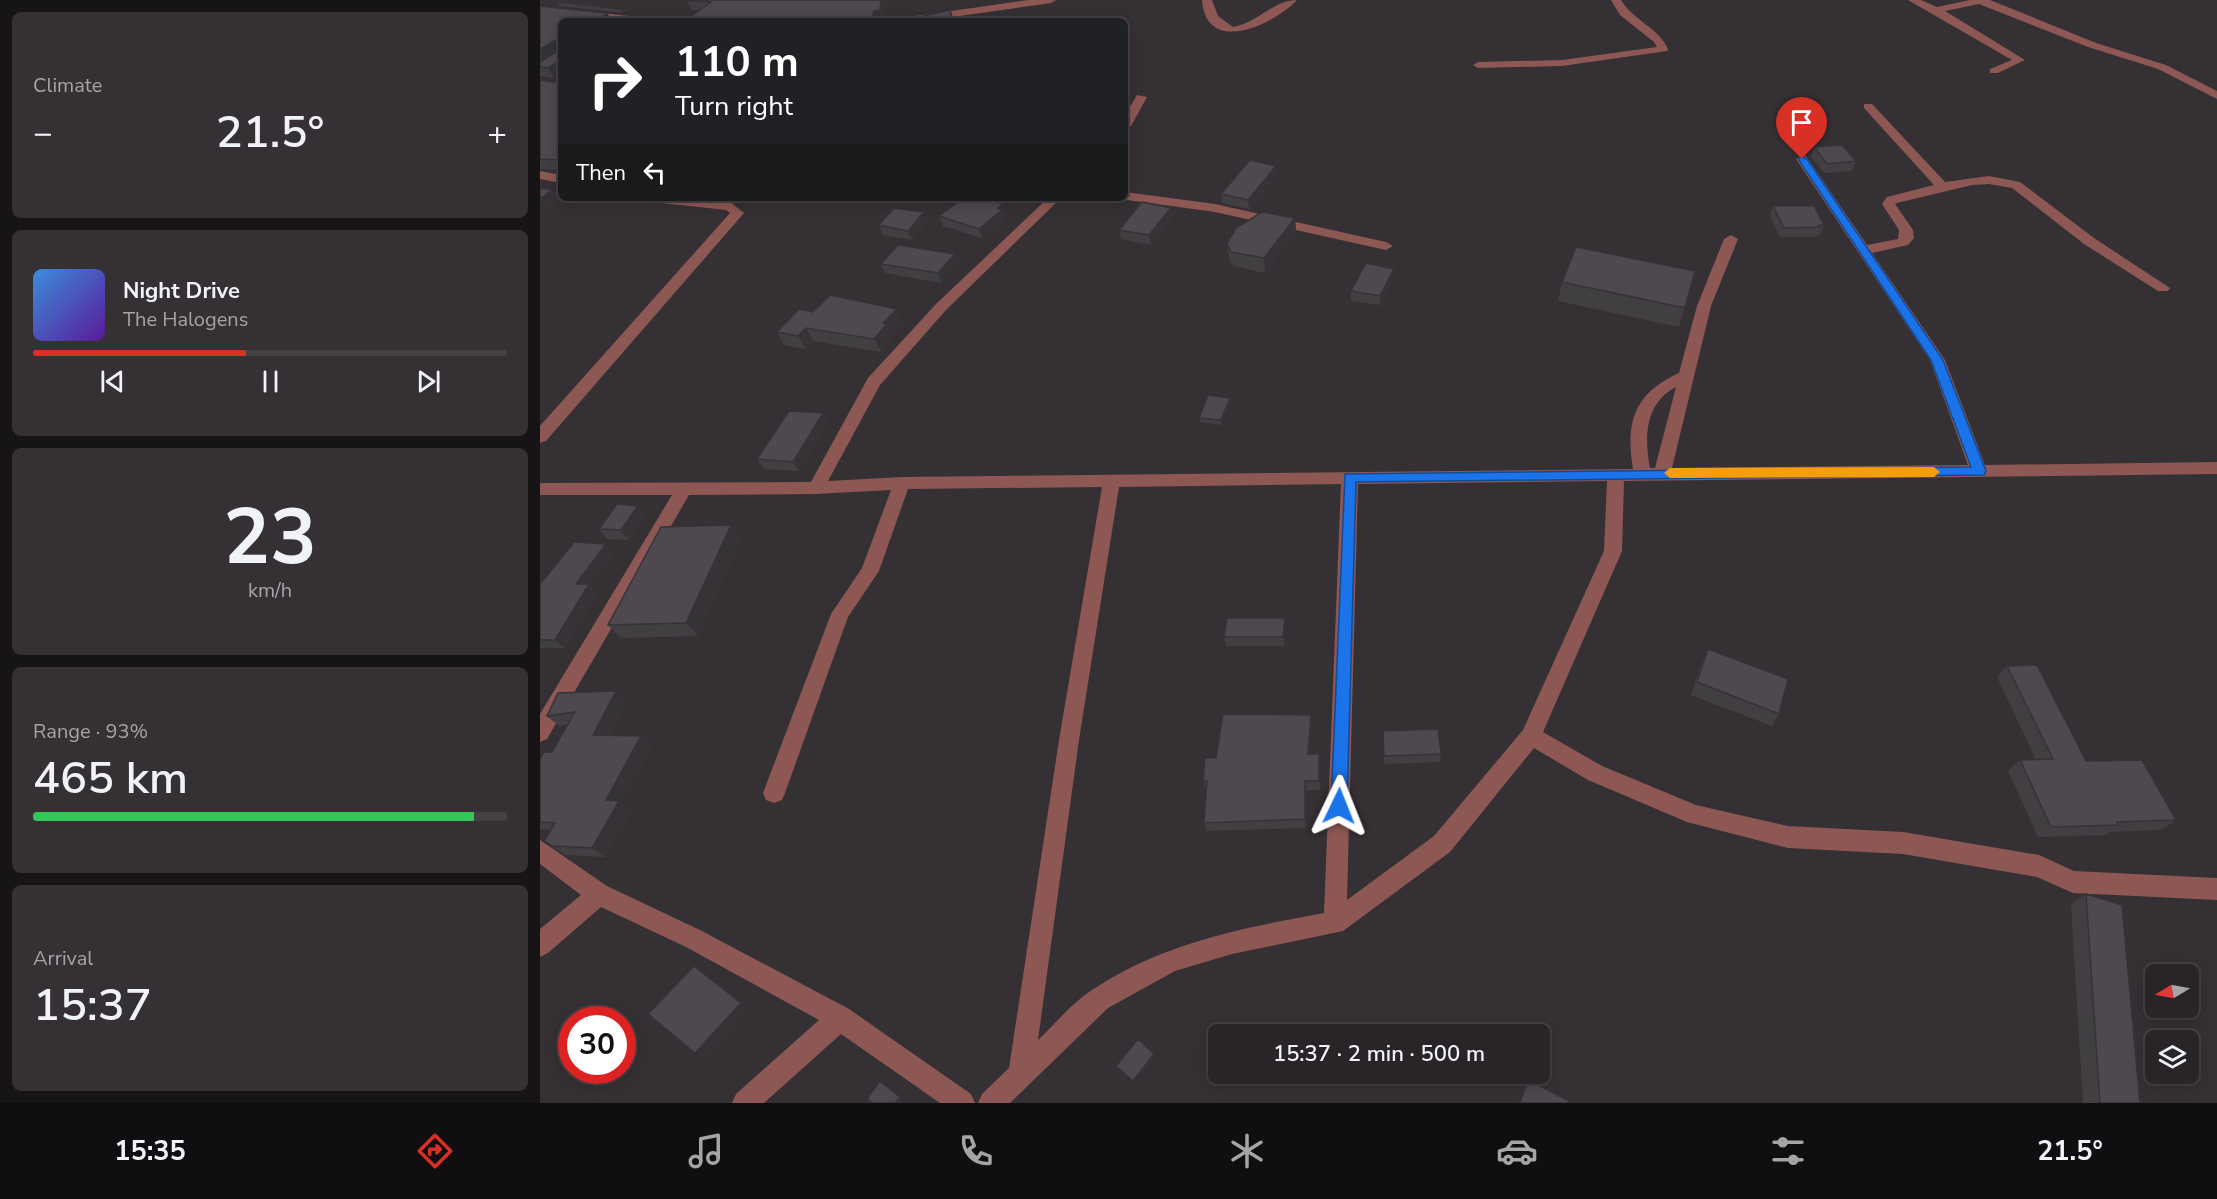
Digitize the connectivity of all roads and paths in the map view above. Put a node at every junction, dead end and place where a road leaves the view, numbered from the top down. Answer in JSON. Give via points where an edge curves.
{"nodes":[{"id":1,"x":1051,"y":0,"type":"edge"},
{"id":2,"x":1207,"y":0,"type":"edge"},
{"id":3,"x":1292,"y":0,"type":"edge"},
{"id":4,"x":1616,"y":0,"type":"edge"},
{"id":5,"x":1913,"y":0,"type":"edge"},
{"id":6,"x":1981,"y":0,"type":"edge"},
{"id":7,"x":540,"y":9,"type":"edge"},
{"id":8,"x":1936,"y":10,"type":"junction"},
{"id":9,"x":597,"y":18,"type":"edge"},
{"id":10,"x":952,"y":18,"type":"edge"},
{"id":11,"x":1478,"y":64,"type":"dead end"},
{"id":12,"x":1994,"y":71,"type":"dead end"},
{"id":13,"x":2217,"y":96,"type":"edge"},
{"id":14,"x":1141,"y":97,"type":"dead end"},
{"id":15,"x":1868,"y":106,"type":"dead end"},
{"id":16,"x":1128,"y":121,"type":"edge"},
{"id":17,"x":1802,"y":159,"type":"dead end"},
{"id":18,"x":540,"y":175,"type":"edge"},
{"id":19,"x":558,"y":178,"type":"edge"},
{"id":20,"x":1944,"y":188,"type":"junction"},
{"id":21,"x":1128,"y":196,"type":"edge"},
{"id":22,"x":681,"y":201,"type":"edge"},
{"id":23,"x":1052,"y":201,"type":"edge"},
{"id":24,"x":1731,"y":238,"type":"dead end"},
{"id":25,"x":1386,"y":246,"type":"dead end"},
{"id":26,"x":1864,"y":250,"type":"junction"},
{"id":27,"x":2163,"y":288,"type":"dead end"},
{"id":28,"x":1686,"y":376,"type":"junction"},
{"id":29,"x":540,"y":437,"type":"edge"},
{"id":30,"x":2217,"y":468,"type":"edge"},
{"id":31,"x":1979,"y":471,"type":"junction"},
{"id":32,"x":1616,"y":473,"type":"junction"},
{"id":33,"x":1642,"y":473,"type":"junction"},
{"id":34,"x":1662,"y":473,"type":"junction"},
{"id":35,"x":1350,"y":477,"type":"junction"},
{"id":36,"x":1112,"y":480,"type":"junction"},
{"id":37,"x":902,"y":483,"type":"junction"},
{"id":38,"x":685,"y":487,"type":"junction"},
{"id":39,"x":816,"y":488,"type":"junction"},
{"id":40,"x":540,"y":489,"type":"edge"},
{"id":41,"x":540,"y":733,"type":"edge"},
{"id":42,"x":1531,"y":736,"type":"junction"},
{"id":43,"x":774,"y":793,"type":"dead end"},
{"id":44,"x":540,"y":851,"type":"edge"},
{"id":45,"x":2217,"y":889,"type":"edge"},
{"id":46,"x":599,"y":894,"type":"junction"},
{"id":47,"x":1335,"y":923,"type":"junction"},
{"id":48,"x":540,"y":945,"type":"edge"},
{"id":49,"x":840,"y":1018,"type":"junction"},
{"id":50,"x":1021,"y":1074,"type":"junction"},
{"id":51,"x":745,"y":1103,"type":"edge"},
{"id":52,"x":962,"y":1103,"type":"edge"},
{"id":53,"x":991,"y":1103,"type":"edge"}],
"edges":[{"from":1,"to":10,"type":"street"},
{"from":2,"to":3,"type":"street","via":[[1207,8],[1218,24],[1226,29],[1242,29]]},
{"from":4,"to":11,"type":"street","via":[[1624,13],[1659,40],[1663,49],[1562,63]]},
{"from":5,"to":8,"type":"street"},
{"from":6,"to":8,"type":"street"},
{"from":6,"to":13,"type":"street","via":[[2092,45],[2162,67]]},
{"from":7,"to":9,"type":"street"},
{"from":8,"to":12,"type":"street","via":[[2020,60]]},
{"from":14,"to":16,"type":"street"},
{"from":15,"to":20,"type":"street"},
{"from":17,"to":26,"type":"street"},
{"from":18,"to":19,"type":"street"},
{"from":20,"to":26,"type":"street","via":[[1892,200],[1888,204],[1906,230],[1907,238]]},
{"from":20,"to":27,"type":"street","via":[[2004,179],[2089,241]]},
{"from":21,"to":25,"type":"street","via":[[1215,208]]},
{"from":22,"to":29,"type":"street","via":[[730,206],[737,213]]},
{"from":23,"to":39,"type":"street","via":[[941,307],[874,382]]},
{"from":24,"to":28,"type":"street","via":[[1704,306]]},
{"from":26,"to":31,"type":"street","via":[[1937,360]]},
{"from":28,"to":33,"type":"street","via":[[1659,390],[1645,410],[1637,446]]},
{"from":28,"to":34,"type":"street"},
{"from":30,"to":31,"type":"street"},
{"from":31,"to":34,"type":"street"},
{"from":32,"to":33,"type":"street"},
{"from":32,"to":35,"type":"street"},
{"from":32,"to":42,"type":"street","via":[[1613,551]]},
{"from":33,"to":34,"type":"street"},
{"from":35,"to":36,"type":"street"},
{"from":35,"to":47,"type":"street"},
{"from":36,"to":37,"type":"street"},
{"from":36,"to":50,"type":"street","via":[[1069,740]]},
{"from":37,"to":39,"type":"street"},
{"from":37,"to":43,"type":"street","via":[[870,570],[840,614]]},
{"from":38,"to":39,"type":"street"},
{"from":38,"to":40,"type":"street"},
{"from":38,"to":41,"type":"street"},
{"from":42,"to":45,"type":"street","via":[[1595,773],[1695,815],[1788,837],[1903,843],[2039,866],[2073,882]]},
{"from":42,"to":47,"type":"street","via":[[1442,844]]},
{"from":44,"to":46,"type":"street"},
{"from":46,"to":48,"type":"street"},
{"from":46,"to":49,"type":"street","via":[[694,939]]},
{"from":47,"to":50,"type":"street","via":[[1232,942],[1171,960],[1099,999]]},
{"from":49,"to":51,"type":"street"},
{"from":49,"to":52,"type":"street"},
{"from":50,"to":53,"type":"street"}]}
